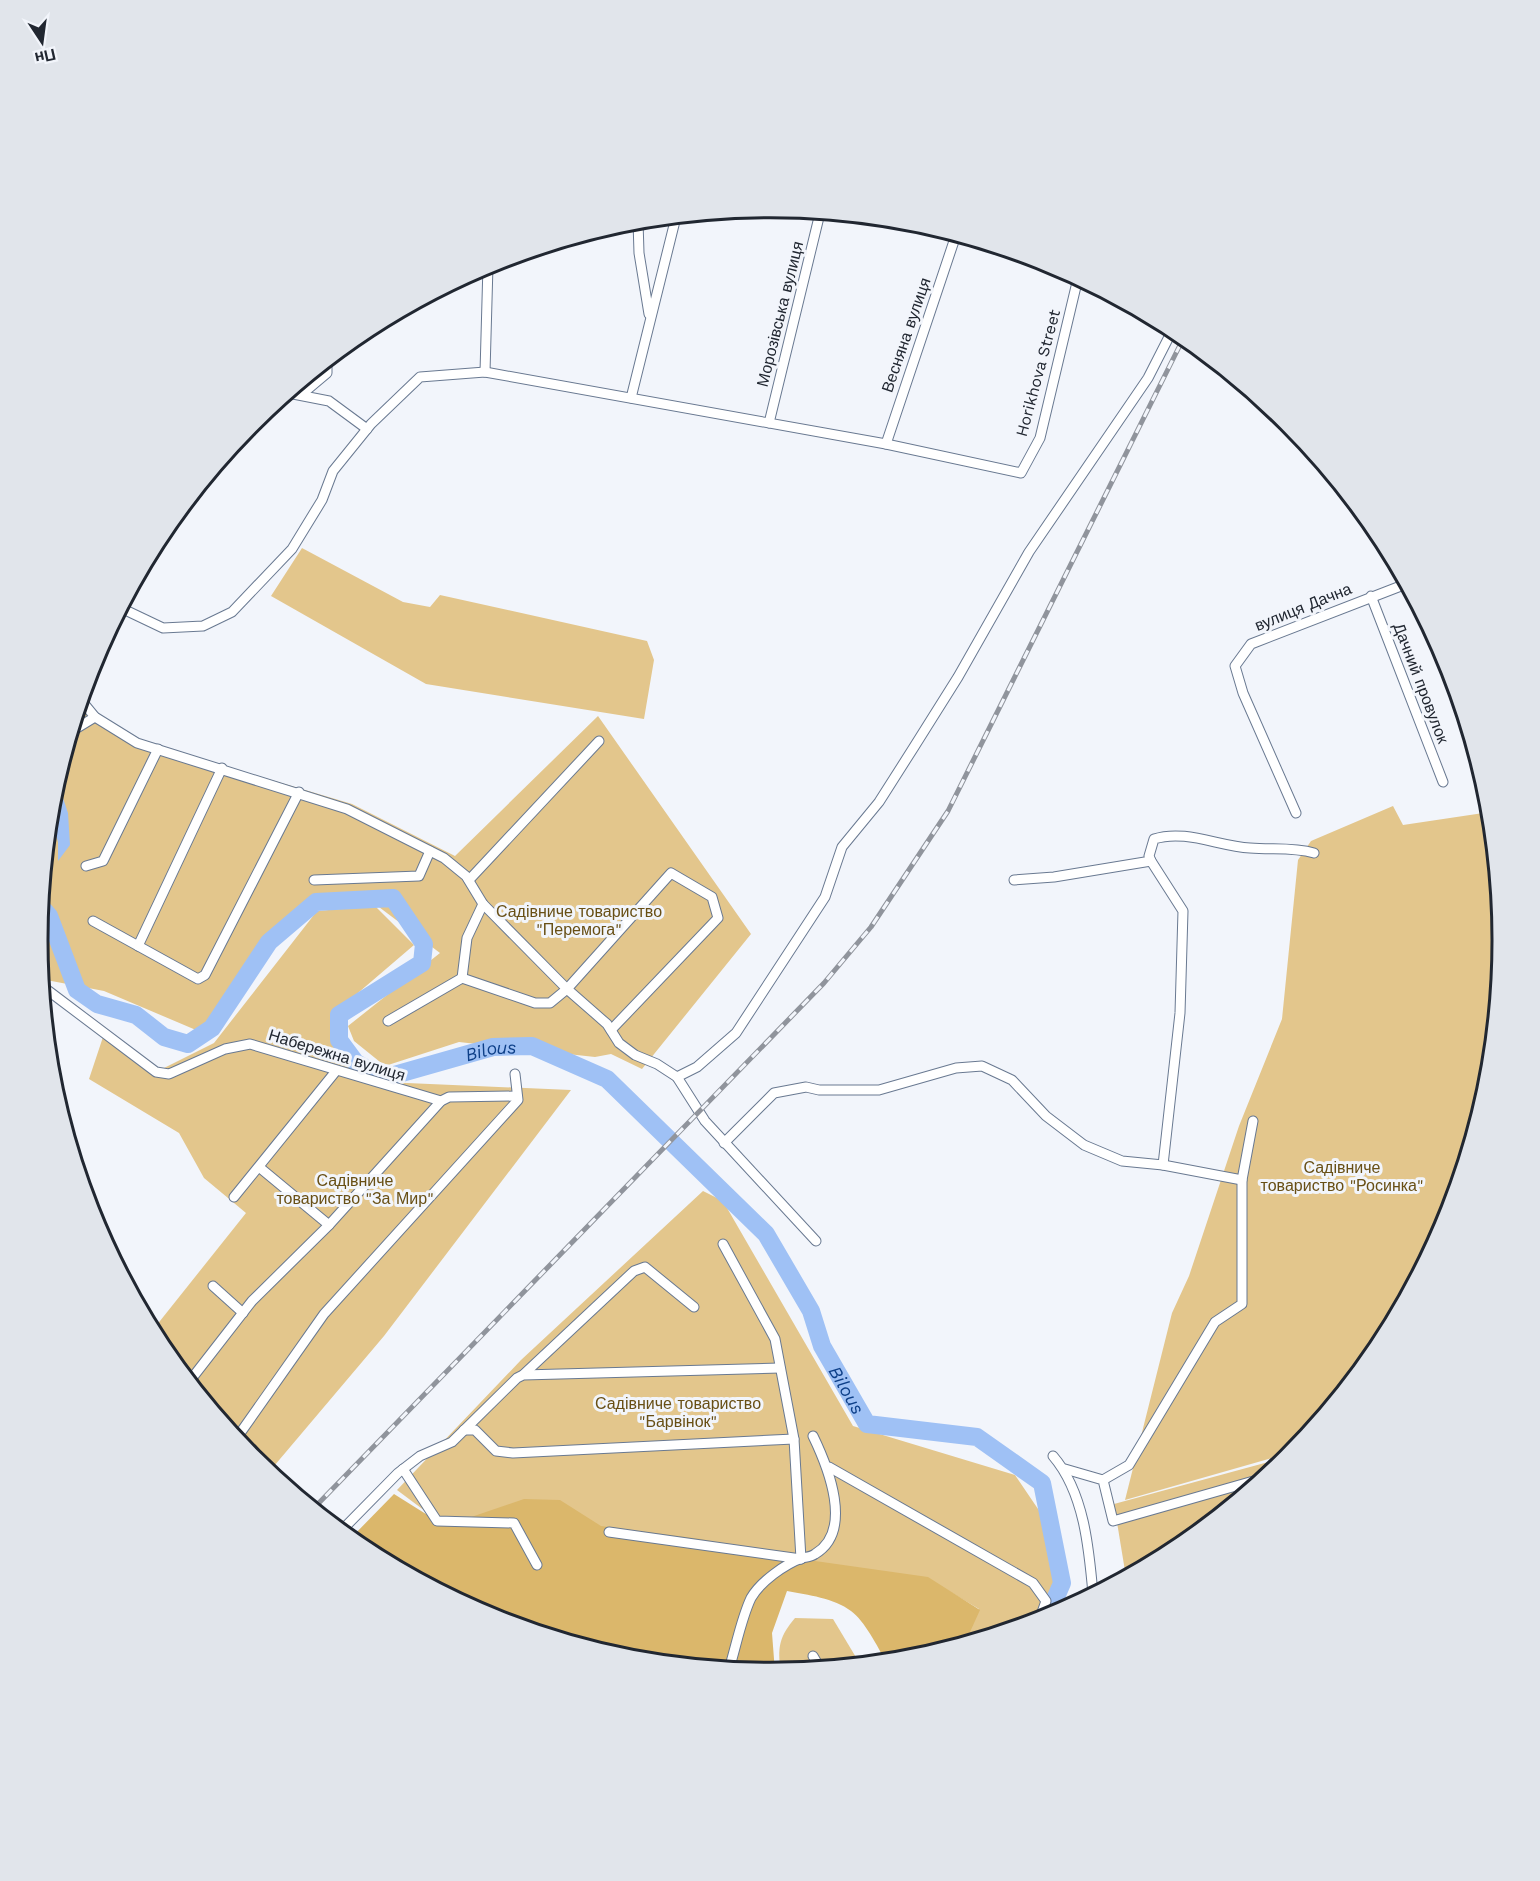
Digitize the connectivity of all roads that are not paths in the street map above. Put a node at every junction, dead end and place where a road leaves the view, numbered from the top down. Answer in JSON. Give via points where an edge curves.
{"nodes":[{"id":1,"x":818,"y":220,"type":"edge"},
{"id":2,"x":674,"y":225,"type":"edge"},
{"id":3,"x":638,"y":231,"type":"edge"},
{"id":4,"x":954,"y":242,"type":"edge"},
{"id":5,"x":488,"y":276,"type":"edge"},
{"id":6,"x":1076,"y":287,"type":"edge"},
{"id":7,"x":650,"y":317,"type":"junction"},
{"id":8,"x":1168,"y":338,"type":"edge"},
{"id":9,"x":327,"y":370,"type":"edge"},
{"id":10,"x":485,"y":372,"type":"junction"},
{"id":11,"x":302,"y":394,"type":"joint"},
{"id":12,"x":631,"y":398,"type":"junction"},
{"id":13,"x":769,"y":423,"type":"junction"},
{"id":14,"x":367,"y":429,"type":"junction"},
{"id":15,"x":886,"y":444,"type":"junction"},
{"id":16,"x":1399,"y":587,"type":"edge"},
{"id":17,"x":1371,"y":596,"type":"junction"},
{"id":18,"x":127,"y":612,"type":"edge"},
{"id":19,"x":87,"y":707,"type":"edge"},
{"id":20,"x":95,"y":717,"type":"junction"},
{"id":21,"x":81,"y":725,"type":"edge"},
{"id":22,"x":599,"y":741,"type":"dead end"},
{"id":23,"x":158,"y":749,"type":"junction"},
{"id":24,"x":222,"y":768,"type":"junction"},
{"id":25,"x":1443,"y":782,"type":"dead end"},
{"id":26,"x":299,"y":792,"type":"junction"},
{"id":27,"x":1296,"y":813,"type":"dead end"},
{"id":28,"x":430,"y":851,"type":"junction"},
{"id":29,"x":1314,"y":853,"type":"dead end"},
{"id":30,"x":1150,"y":861,"type":"junction"},
{"id":31,"x":86,"y":866,"type":"dead end"},
{"id":32,"x":314,"y":880,"type":"dead end"},
{"id":33,"x":469,"y":880,"type":"junction"},
{"id":34,"x":1014,"y":880,"type":"dead end"},
{"id":35,"x":483,"y":904,"type":"junction"},
{"id":36,"x":93,"y":921,"type":"dead end"},
{"id":37,"x":138,"y":946,"type":"junction"},
{"id":38,"x":462,"y":978,"type":"junction"},
{"id":39,"x":567,"y":989,"type":"junction"},
{"id":40,"x":50,"y":992,"type":"edge"},
{"id":41,"x":388,"y":1021,"type":"dead end"},
{"id":42,"x":611,"y":1030,"type":"junction"},
{"id":43,"x":336,"y":1071,"type":"junction"},
{"id":44,"x":514,"y":1074,"type":"dead end"},
{"id":45,"x":677,"y":1077,"type":"junction"},
{"id":46,"x":517,"y":1096,"type":"junction"},
{"id":47,"x":441,"y":1101,"type":"junction"},
{"id":48,"x":1253,"y":1121,"type":"dead end"},
{"id":49,"x":724,"y":1143,"type":"junction"},
{"id":50,"x":1163,"y":1165,"type":"junction"},
{"id":51,"x":259,"y":1167,"type":"junction"},
{"id":52,"x":1242,"y":1180,"type":"junction"},
{"id":53,"x":234,"y":1197,"type":"dead end"},
{"id":54,"x":329,"y":1225,"type":"junction"},
{"id":55,"x":816,"y":1241,"type":"dead end"},
{"id":56,"x":723,"y":1244,"type":"dead end"},
{"id":57,"x":213,"y":1286,"type":"dead end"},
{"id":58,"x":694,"y":1307,"type":"dead end"},
{"id":59,"x":243,"y":1313,"type":"junction"},
{"id":60,"x":780,"y":1368,"type":"junction"},
{"id":61,"x":523,"y":1375,"type":"junction"},
{"id":62,"x":194,"y":1376,"type":"edge"},
{"id":63,"x":464,"y":1430,"type":"junction"},
{"id":64,"x":241,"y":1431,"type":"edge"},
{"id":65,"x":813,"y":1436,"type":"dead end"},
{"id":66,"x":794,"y":1439,"type":"junction"},
{"id":67,"x":1053,"y":1456,"type":"dead end"},
{"id":68,"x":829,"y":1467,"type":"junction"},
{"id":69,"x":403,"y":1469,"type":"junction"},
{"id":70,"x":1065,"y":1469,"type":"junction"},
{"id":71,"x":1103,"y":1480,"type":"junction"},
{"id":72,"x":1246,"y":1483,"type":"edge"},
{"id":73,"x":347,"y":1525,"type":"edge"},
{"id":74,"x":609,"y":1532,"type":"dead end"},
{"id":75,"x":801,"y":1558,"type":"junction"},
{"id":76,"x":537,"y":1565,"type":"dead end"},
{"id":77,"x":1092,"y":1586,"type":"edge"},
{"id":78,"x":1043,"y":1609,"type":"edge"},
{"id":79,"x":813,"y":1656,"type":"dead end"},
{"id":80,"x":731,"y":1661,"type":"edge"},
{"id":81,"x":816,"y":1661,"type":"edge"}],
"edges":[{"from":1,"to":13,"type":"street","name":"Морозівська вулиця"},
{"from":2,"to":7,"type":"street"},
{"from":3,"to":7,"type":"street"},
{"from":4,"to":15,"type":"street","name":"Весняна вулиця"},
{"from":5,"to":10,"type":"street"},
{"from":6,"to":15,"type":"street","name":"Horikhova Street","via":[[1040,438],[1021,473]]},
{"from":7,"to":12,"type":"street"},
{"from":8,"to":45,"type":"street","via":[[1148,378],[1029,552],[958,678],[879,802],[842,847],[825,897],[736,1033],[698,1067]]},
{"from":9,"to":11,"type":"street"},
{"from":10,"to":12,"type":"street"},
{"from":10,"to":14,"type":"street","via":[[420,377]]},
{"from":11,"to":14,"type":"street","via":[[329,401]]},
{"from":12,"to":13,"type":"street"},
{"from":13,"to":15,"type":"street"},
{"from":14,"to":18,"type":"street","via":[[333,471],[322,500],[292,549],[232,612],[203,626],[163,628]]},
{"from":16,"to":17,"type":"street","name":"вулиця Дачна"},
{"from":17,"to":25,"type":"street","name":"Дачний провулок"},
{"from":17,"to":27,"type":"street","name":"вулиця Дачна","via":[[1251,644],[1236,666],[1243,693]]},
{"from":19,"to":20,"type":"street"},
{"from":20,"to":21,"type":"street"},
{"from":20,"to":23,"type":"street","via":[[138,743]]},
{"from":22,"to":33,"type":"street"},
{"from":23,"to":24,"type":"street"},
{"from":23,"to":31,"type":"street","via":[[103,861]]},
{"from":24,"to":26,"type":"street"},
{"from":24,"to":37,"type":"street"},
{"from":26,"to":28,"type":"street","via":[[347,809]]},
{"from":26,"to":37,"type":"street","via":[[205,975],[198,979]]},
{"from":28,"to":32,"type":"street","via":[[419,876]]},
{"from":28,"to":33,"type":"street"},
{"from":29,"to":30,"type":"street","via":[[1297,848],[1248,848],[1168,835],[1154,839]]},
{"from":30,"to":34,"type":"street"},
{"from":30,"to":50,"type":"street","via":[[1183,912],[1180,1012]]},
{"from":33,"to":35,"type":"street"},
{"from":35,"to":38,"type":"street","via":[[467,938]]},
{"from":35,"to":39,"type":"street"},
{"from":36,"to":37,"type":"street"},
{"from":38,"to":39,"type":"street","via":[[535,1003],[550,1003]]},
{"from":38,"to":41,"type":"street"},
{"from":39,"to":42,"type":"street"},
{"from":39,"to":42,"type":"street","via":[[671,873],[712,897],[718,918]]},
{"from":40,"to":43,"type":"street","name":"Набережна вулиця","via":[[156,1072],[169,1074],[225,1049],[250,1044]]},
{"from":42,"to":45,"type":"street","via":[[619,1043],[635,1055]]},
{"from":43,"to":47,"type":"street","name":"Набережна вулиця"},
{"from":43,"to":51,"type":"street"},
{"from":44,"to":46,"type":"street"},
{"from":45,"to":49,"type":"street"},
{"from":46,"to":47,"type":"street","via":[[449,1097]]},
{"from":46,"to":64,"type":"street","via":[[518,1101],[324,1314]]},
{"from":47,"to":54,"type":"street"},
{"from":48,"to":52,"type":"street"},
{"from":49,"to":50,"type":"street","via":[[774,1093],[806,1087],[879,1090],[956,1068],[982,1066],[1011,1080],[1046,1116],[1084,1145],[1122,1161]]},
{"from":49,"to":55,"type":"street"},
{"from":50,"to":52,"type":"street"},
{"from":51,"to":53,"type":"street"},
{"from":51,"to":54,"type":"street"},
{"from":52,"to":71,"type":"street","via":[[1242,1304],[1215,1322],[1129,1465]]},
{"from":54,"to":59,"type":"street"},
{"from":56,"to":60,"type":"street","via":[[775,1339]]},
{"from":57,"to":59,"type":"street"},
{"from":58,"to":61,"type":"street","via":[[645,1267],[634,1271]]},
{"from":59,"to":62,"type":"street"},
{"from":60,"to":61,"type":"street"},
{"from":60,"to":66,"type":"street"},
{"from":61,"to":63,"type":"street"},
{"from":63,"to":66,"type":"street","via":[[475,1430],[496,1451],[513,1453]]},
{"from":63,"to":69,"type":"street","via":[[452,1442],[420,1456]]},
{"from":65,"to":68,"type":"street"},
{"from":66,"to":75,"type":"street"},
{"from":67,"to":70,"type":"street"},
{"from":68,"to":75,"type":"street","via":[[836,1520],[827,1545],[813,1556]]},
{"from":68,"to":78,"type":"street","via":[[1033,1583],[1046,1601]]},
{"from":69,"to":73,"type":"street"},
{"from":69,"to":76,"type":"street","via":[[437,1521],[514,1523]]},
{"from":70,"to":71,"type":"street"},
{"from":70,"to":77,"type":"street","via":[[1076,1495]]},
{"from":71,"to":72,"type":"street","via":[[1113,1521]]},
{"from":74,"to":75,"type":"street"},
{"from":75,"to":80,"type":"street","via":[[774,1575],[752,1597]]},
{"from":79,"to":81,"type":"street"}]}
